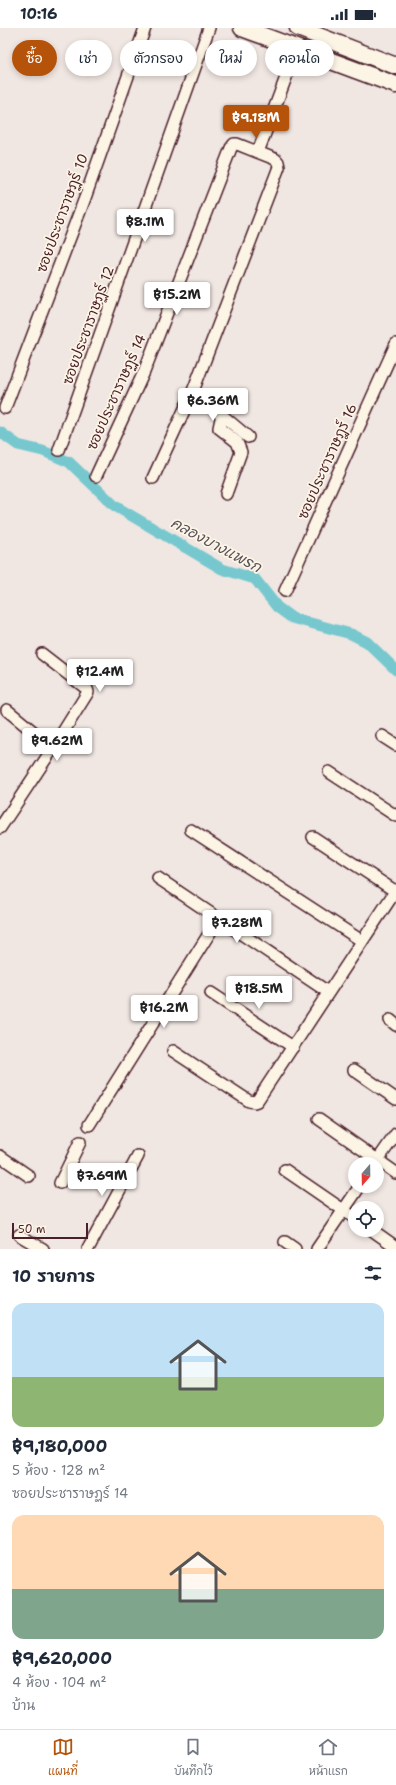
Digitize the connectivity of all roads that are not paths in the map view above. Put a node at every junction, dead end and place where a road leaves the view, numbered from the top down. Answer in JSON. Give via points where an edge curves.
{"nodes":[{"id":1,"x":145,"y":28,"type":"edge"},
{"id":2,"x":209,"y":28,"type":"edge"},
{"id":3,"x":242,"y":28,"type":"edge"},
{"id":4,"x":302,"y":29,"type":"edge"},
{"id":5,"x":275,"y":40,"type":"edge"},
{"id":6,"x":334,"y":62,"type":"edge"},
{"id":7,"x":396,"y":66,"type":"edge"},
{"id":8,"x":286,"y":76,"type":"edge"},
{"id":9,"x":396,"y":85,"type":"edge"},
{"id":10,"x":258,"y":152,"type":"junction"},
{"id":11,"x":396,"y":344,"type":"edge"},
{"id":12,"x":193,"y":391,"type":"junction"},
{"id":13,"x":5,"y":408,"type":"dead end"},
{"id":14,"x":222,"y":414,"type":"junction"},
{"id":15,"x":248,"y":437,"type":"dead end"},
{"id":16,"x":59,"y":450,"type":"dead end"},
{"id":17,"x":96,"y":476,"type":"dead end"},
{"id":18,"x":153,"y":478,"type":"dead end"},
{"id":19,"x":226,"y":494,"type":"dead end"},
{"id":20,"x":285,"y":591,"type":"dead end"},
{"id":21,"x":42,"y":654,"type":"dead end"},
{"id":22,"x":7,"y":710,"type":"dead end"},
{"id":23,"x":382,"y":736,"type":"dead end"},
{"id":24,"x":396,"y":745,"type":"edge"},
{"id":25,"x":53,"y":748,"type":"junction"},
{"id":26,"x":329,"y":772,"type":"dead end"},
{"id":27,"x":396,"y":816,"type":"edge"},
{"id":28,"x":0,"y":828,"type":"edge"},
{"id":29,"x":191,"y":830,"type":"dead end"},
{"id":30,"x":313,"y":837,"type":"dead end"},
{"id":31,"x":158,"y":878,"type":"dead end"},
{"id":32,"x":396,"y":891,"type":"edge"},
{"id":33,"x":219,"y":918,"type":"junction"},
{"id":34,"x":362,"y":941,"type":"junction"},
{"id":35,"x":328,"y":992,"type":"junction"},
{"id":36,"x":211,"y":993,"type":"dead end"},
{"id":37,"x":293,"y":1047,"type":"junction"},
{"id":38,"x":173,"y":1051,"type":"dead end"},
{"id":39,"x":354,"y":1070,"type":"dead end"},
{"id":40,"x":396,"y":1099,"type":"edge"},
{"id":41,"x":319,"y":1118,"type":"dead end"},
{"id":42,"x":89,"y":1125,"type":"dead end"},
{"id":43,"x":396,"y":1134,"type":"edge"},
{"id":44,"x":80,"y":1142,"type":"dead end"},
{"id":45,"x":0,"y":1156,"type":"edge"},
{"id":46,"x":138,"y":1156,"type":"dead end"},
{"id":47,"x":370,"y":1157,"type":"edge"},
{"id":48,"x":380,"y":1157,"type":"edge"},
{"id":49,"x":384,"y":1166,"type":"edge"},
{"id":50,"x":285,"y":1170,"type":"dead end"},
{"id":51,"x":396,"y":1173,"type":"edge"},
{"id":52,"x":29,"y":1176,"type":"dead end"},
{"id":53,"x":60,"y":1183,"type":"dead end"},
{"id":54,"x":355,"y":1193,"type":"edge"},
{"id":55,"x":343,"y":1210,"type":"junction"},
{"id":56,"x":348,"y":1213,"type":"edge"},
{"id":57,"x":19,"y":1236,"type":"dead end"},
{"id":58,"x":382,"y":1237,"type":"edge"},
{"id":59,"x":285,"y":1242,"type":"dead end"},
{"id":60,"x":396,"y":1247,"type":"edge"},
{"id":61,"x":43,"y":1249,"type":"edge"},
{"id":62,"x":88,"y":1249,"type":"edge"},
{"id":63,"x":295,"y":1249,"type":"edge"},
{"id":64,"x":317,"y":1249,"type":"edge"}],
"edges":[{"from":1,"to":13,"type":"street","name":"ซอยประชาราษฏร์ 10","via":[[85,198]]},
{"from":2,"to":16,"type":"street","name":"ซอยประชาราษฏร์ 12"},
{"from":3,"to":5,"type":"main road"},
{"from":4,"to":7,"type":"main road"},
{"from":6,"to":9,"type":"main road"},
{"from":8,"to":10,"type":"street"},
{"from":10,"to":12,"type":"street","name":"ซอยประชาราษฏร์ 14","via":[[278,162],[279,167]]},
{"from":10,"to":17,"type":"street","name":"ซอยประชาราษฏร์ 14","via":[[237,144],[231,148],[144,372]]},
{"from":11,"to":20,"type":"street","name":"ซอยประชาราษฎร์ 16"},
{"from":12,"to":14,"type":"street"},
{"from":12,"to":18,"type":"street"},
{"from":14,"to":15,"type":"street"},
{"from":14,"to":19,"type":"street","via":[[219,428],[237,442],[241,452]]},
{"from":21,"to":25,"type":"street","via":[[88,692]]},
{"from":22,"to":25,"type":"street"},
{"from":23,"to":24,"type":"street"},
{"from":25,"to":28,"type":"street"},
{"from":26,"to":27,"type":"street"},
{"from":29,"to":34,"type":"street"},
{"from":30,"to":32,"type":"street"},
{"from":31,"to":33,"type":"street"},
{"from":32,"to":34,"type":"street"},
{"from":33,"to":35,"type":"street"},
{"from":33,"to":42,"type":"street"},
{"from":34,"to":35,"type":"street"},
{"from":35,"to":37,"type":"street"},
{"from":36,"to":37,"type":"street"},
{"from":37,"to":38,"type":"street","via":[[260,1098],[254,1102]]},
{"from":39,"to":40,"type":"street"},
{"from":41,"to":47,"type":"street"},
{"from":43,"to":48,"type":"street"},
{"from":44,"to":53,"type":"street"},
{"from":45,"to":52,"type":"street"},
{"from":46,"to":62,"type":"street"},
{"from":49,"to":51,"type":"street"},
{"from":50,"to":55,"type":"street"},
{"from":54,"to":55,"type":"street"},
{"from":55,"to":56,"type":"street"},
{"from":55,"to":64,"type":"street"},
{"from":57,"to":61,"type":"street"},
{"from":58,"to":60,"type":"street"},
{"from":59,"to":63,"type":"street"}]}
